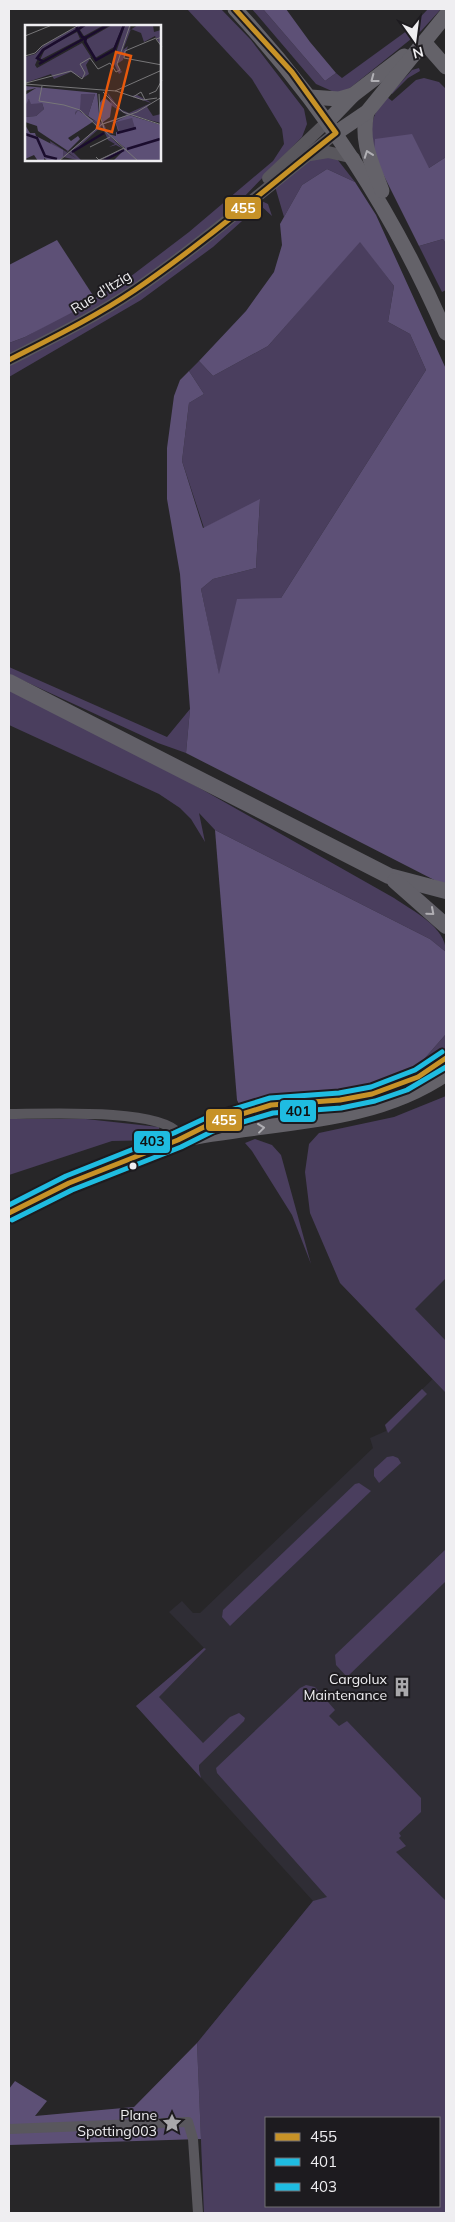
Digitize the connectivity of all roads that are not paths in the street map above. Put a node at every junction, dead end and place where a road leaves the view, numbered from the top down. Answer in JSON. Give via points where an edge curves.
{"nodes":[{"id":1,"x":236,"y":9,"type":"edge"},
{"id":2,"x":446,"y":15,"type":"edge"},
{"id":3,"x":424,"y":42,"type":"junction"},
{"id":4,"x":446,"y":67,"type":"edge"},
{"id":5,"x":353,"y":95,"type":"junction"},
{"id":6,"x":310,"y":97,"type":"junction"},
{"id":7,"x":367,"y":112,"type":"junction"},
{"id":8,"x":332,"y":127,"type":"junction"},
{"id":9,"x":304,"y":158,"type":"junction"},
{"id":10,"x":354,"y":158,"type":"junction"},
{"id":11,"x":398,"y":232,"type":"junction"},
{"id":12,"x":203,"y":240,"type":"junction"},
{"id":13,"x":446,"y":333,"type":"edge"},
{"id":14,"x":9,"y":360,"type":"edge"},
{"id":15,"x":9,"y":682,"type":"edge"},
{"id":16,"x":389,"y":876,"type":"junction"},
{"id":17,"x":446,"y":892,"type":"edge"},
{"id":18,"x":446,"y":926,"type":"edge"},
{"id":19,"x":446,"y":1058,"type":"edge"},
{"id":20,"x":446,"y":1074,"type":"edge"},
{"id":21,"x":405,"y":1084,"type":"junction"},
{"id":22,"x":9,"y":1114,"type":"edge"},
{"id":23,"x":296,"y":1123,"type":"junction"},
{"id":24,"x":178,"y":1140,"type":"junction"},
{"id":25,"x":9,"y":1213,"type":"edge"},
{"id":26,"x":9,"y":2129,"type":"edge"},
{"id":27,"x":198,"y":2213,"type":"edge"}],
"edges":[{"from":1,"to":6,"type":"main road"},
{"from":2,"to":3,"type":"main road"},
{"from":3,"to":4,"type":"main road"},
{"from":3,"to":5,"type":"main road","one_way":true},
{"from":3,"to":7,"type":"main road"},
{"from":5,"to":6,"type":"main road","via":[[339,99]]},
{"from":5,"to":8,"type":"main road"},
{"from":6,"to":8,"type":"main road"},
{"from":7,"to":8,"type":"main road"},
{"from":11,"to":7,"type":"main road","one_way":true,"via":[[365,146]]},
{"from":8,"to":9,"type":"street","name":"Rue d'Itzig"},
{"from":8,"to":10,"type":"main road"},
{"from":8,"to":12,"type":"street","name":"Rue d'Itzig"},
{"from":9,"to":10,"type":"street","via":[[328,152]]},
{"from":9,"to":12,"type":"street","name":"Rue d'Itzig"},
{"from":10,"to":11,"type":"main road"},
{"from":11,"to":13,"type":"main road"},
{"from":12,"to":14,"type":"street","name":"Rue d'Itzig","via":[[121,298]]},
{"from":15,"to":16,"type":"main road"},
{"from":16,"to":17,"type":"main road"},
{"from":16,"to":18,"type":"main road","one_way":true},
{"from":19,"to":21,"type":"main road","via":[[424,1075]]},
{"from":20,"to":23,"type":"main road","via":[[392,1102]]},
{"from":21,"to":23,"type":"main road","via":[[372,1100],[307,1110],[297,1117]]},
{"from":21,"to":24,"type":"main road","via":[[356,1098],[288,1103],[251,1110],[191,1130]]},
{"from":22,"to":24,"type":"street","via":[[119,1115],[172,1126],[178,1133]]},
{"from":24,"to":23,"type":"main road","one_way":true},
{"from":24,"to":25,"type":"main road","via":[[69,1183]]},
{"from":26,"to":27,"type":"street","via":[[188,2122],[194,2139]]}]}
